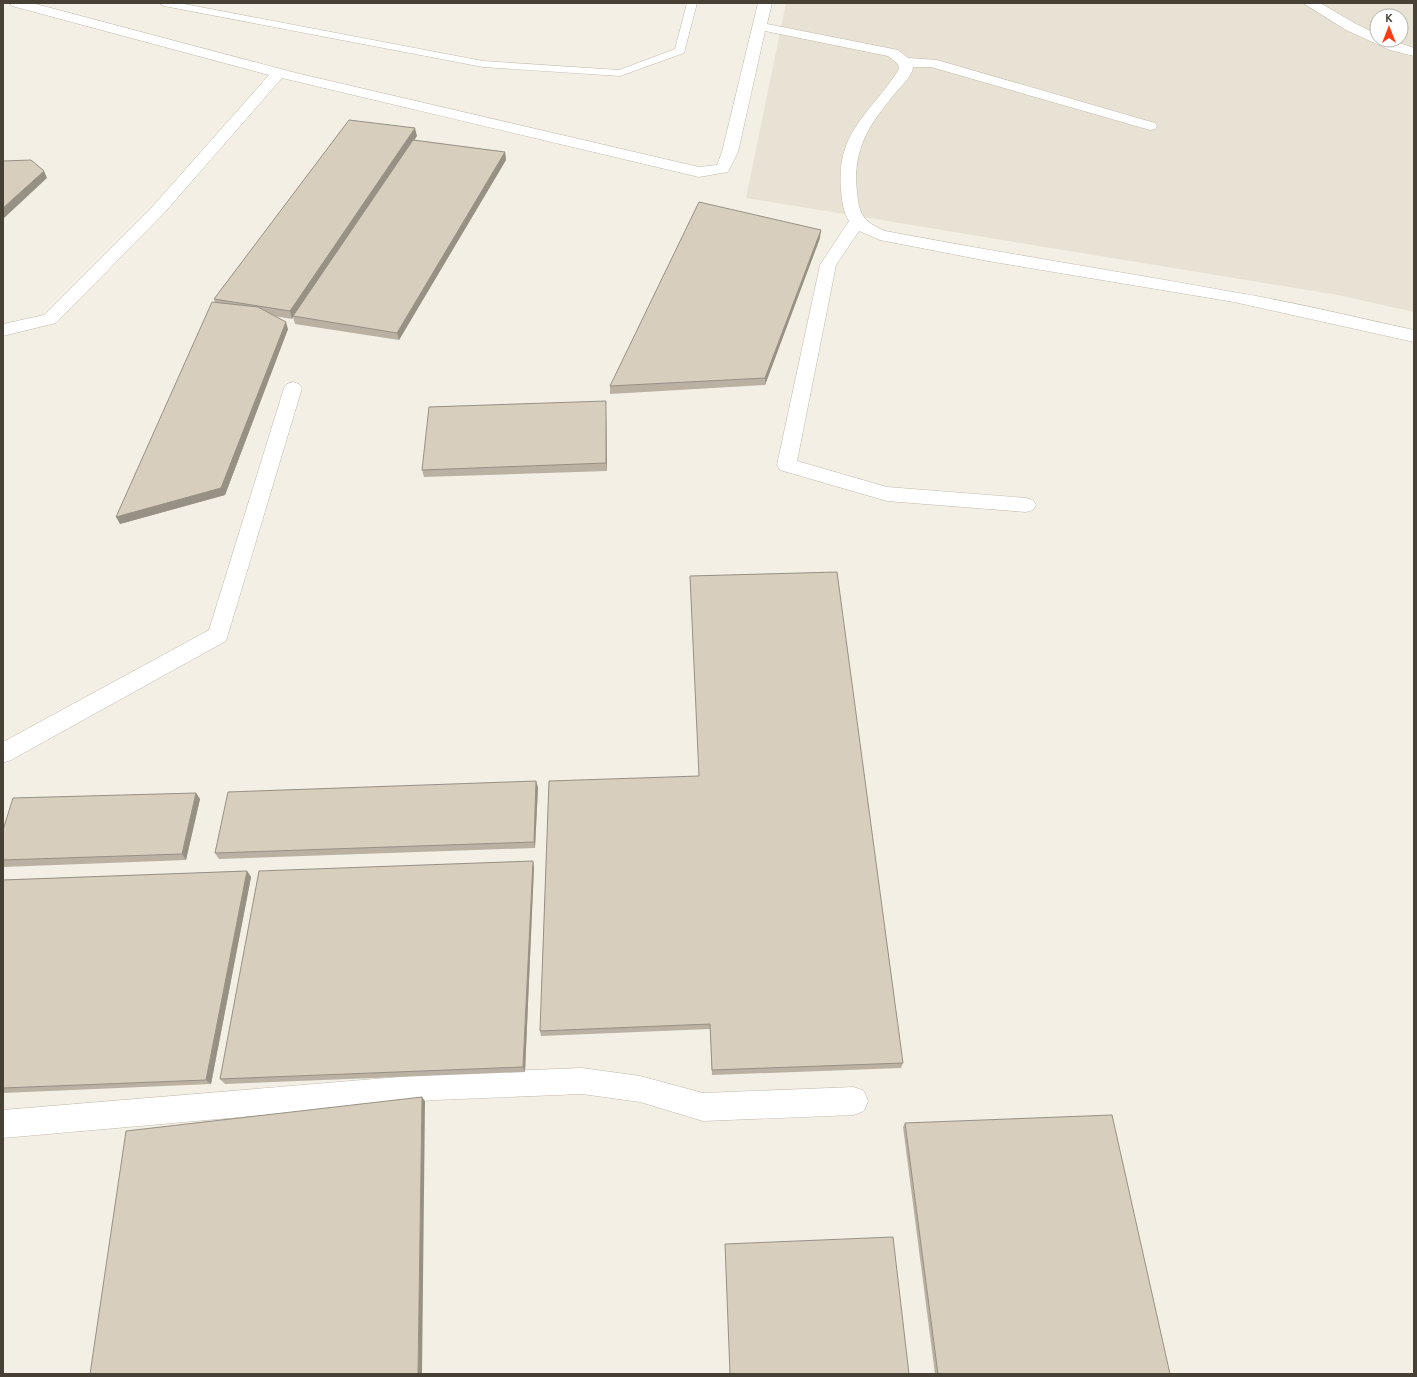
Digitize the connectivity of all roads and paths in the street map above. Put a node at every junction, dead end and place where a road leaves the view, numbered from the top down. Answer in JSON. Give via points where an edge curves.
{"nodes":[{"id":1,"x":17,"y":3,"type":"edge"},
{"id":2,"x":164,"y":3,"type":"edge"},
{"id":3,"x":692,"y":3,"type":"edge"},
{"id":4,"x":765,"y":3,"type":"edge"},
{"id":5,"x":1310,"y":3,"type":"edge"},
{"id":6,"x":759,"y":26,"type":"junction"},
{"id":7,"x":1369,"y":36,"type":"edge"},
{"id":8,"x":1399,"y":48,"type":"edge"},
{"id":9,"x":1414,"y":52,"type":"edge"},
{"id":10,"x":905,"y":62,"type":"junction"},
{"id":11,"x":279,"y":73,"type":"junction"},
{"id":12,"x":1150,"y":126,"type":"dead end"},
{"id":13,"x":857,"y":222,"type":"junction"},
{"id":14,"x":3,"y":330,"type":"edge"},
{"id":15,"x":1414,"y":336,"type":"edge"},
{"id":16,"x":293,"y":388,"type":"dead end"},
{"id":17,"x":1026,"y":505,"type":"dead end"},
{"id":18,"x":3,"y":753,"type":"edge"},
{"id":19,"x":854,"y":1101,"type":"dead end"},
{"id":20,"x":3,"y":1124,"type":"edge"}],
"edges":[{"from":1,"to":11,"type":"street"},
{"from":2,"to":3,"type":"lane","via":[[483,64],[620,73],[680,51]]},
{"from":4,"to":6,"type":"street"},
{"from":5,"to":7,"type":"street"},
{"from":6,"to":10,"type":"street","via":[[893,53]]},
{"from":6,"to":11,"type":"street","via":[[730,152],[723,168],[699,172]]},
{"from":8,"to":9,"type":"street"},
{"from":10,"to":12,"type":"street","via":[[932,64]]},
{"from":10,"to":13,"type":"street","via":[[906,69],[903,74],[859,134],[852,148],[848,167],[850,204],[852,215]]},
{"from":11,"to":14,"type":"street","via":[[159,209],[50,319]]},
{"from":13,"to":15,"type":"street","via":[[880,235],[988,256],[1234,297]]},
{"from":13,"to":17,"type":"street","via":[[828,265],[787,465],[887,494]]},
{"from":16,"to":18,"type":"street","via":[[218,636]]},
{"from":19,"to":20,"type":"street","via":[[703,1107],[640,1089],[582,1080],[435,1087]]}]}
